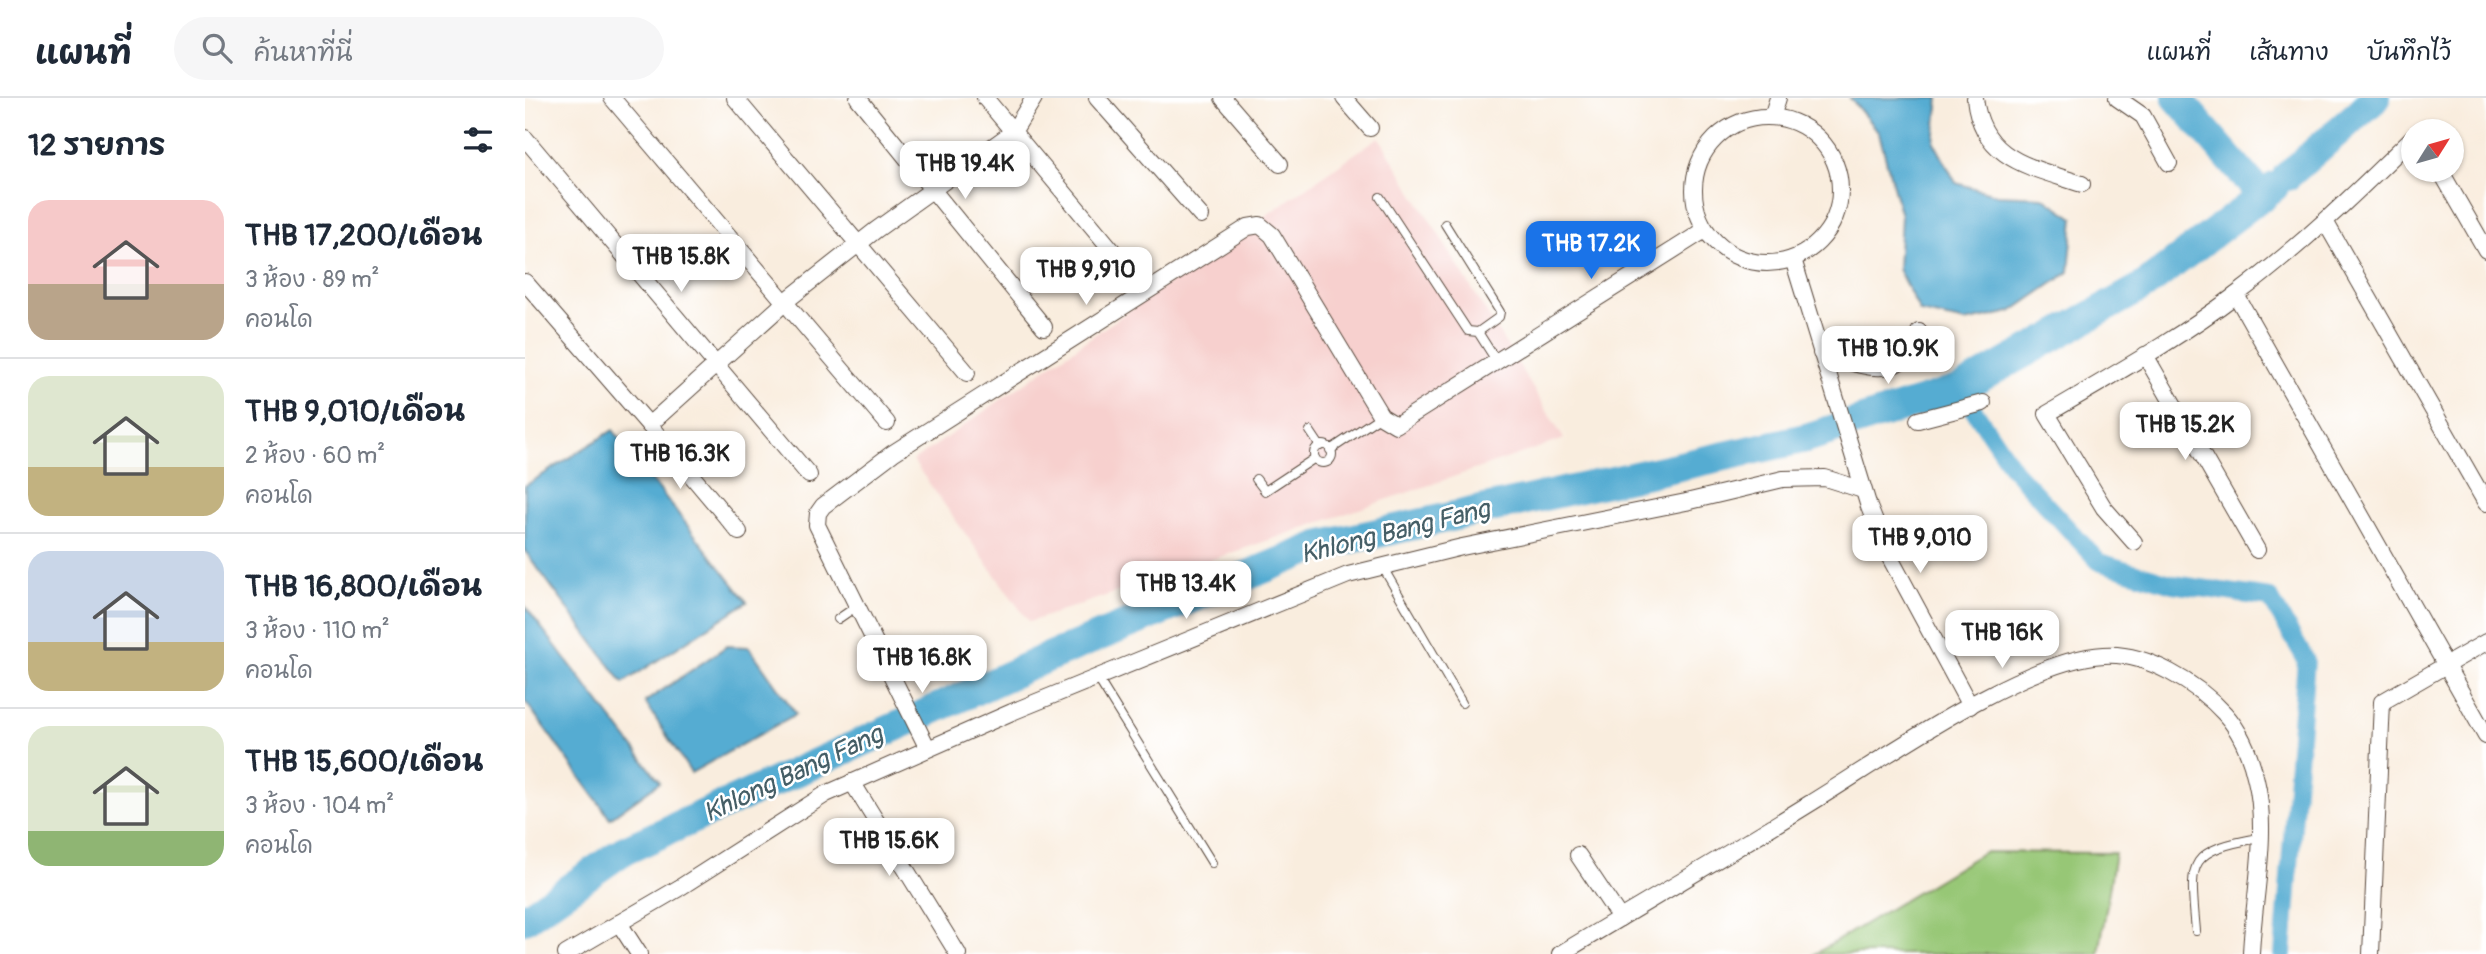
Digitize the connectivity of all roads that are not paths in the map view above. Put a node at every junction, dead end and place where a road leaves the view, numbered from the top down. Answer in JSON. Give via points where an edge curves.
{"nodes":[{"id":1,"x":612,"y":98,"type":"edge"},
{"id":2,"x":735,"y":98,"type":"edge"},
{"id":3,"x":858,"y":98,"type":"edge"},
{"id":4,"x":985,"y":98,"type":"edge"},
{"id":5,"x":1034,"y":98,"type":"edge"},
{"id":6,"x":1097,"y":98,"type":"edge"},
{"id":7,"x":1223,"y":98,"type":"edge"},
{"id":8,"x":1344,"y":98,"type":"edge"},
{"id":9,"x":1778,"y":98,"type":"edge"},
{"id":10,"x":1975,"y":98,"type":"edge"},
{"id":11,"x":2117,"y":98,"type":"edge"},
{"id":12,"x":1772,"y":117,"type":"junction"},
{"id":13,"x":1370,"y":128,"type":"dead end"},
{"id":14,"x":1013,"y":132,"type":"junction"},
{"id":15,"x":525,"y":138,"type":"edge"},
{"id":16,"x":2401,"y":149,"type":"edge"},
{"id":17,"x":2169,"y":163,"type":"dead end"},
{"id":18,"x":1280,"y":164,"type":"dead end"},
{"id":19,"x":2447,"y":182,"type":"edge"},
{"id":20,"x":2083,"y":184,"type":"dead end"},
{"id":21,"x":933,"y":190,"type":"junction"},
{"id":22,"x":1380,"y":197,"type":"dead end"},
{"id":23,"x":1201,"y":216,"type":"dead end"},
{"id":24,"x":2326,"y":223,"type":"junction"},
{"id":25,"x":1445,"y":224,"type":"dead end"},
{"id":26,"x":1705,"y":230,"type":"junction"},
{"id":27,"x":858,"y":244,"type":"junction"},
{"id":28,"x":2486,"y":250,"type":"edge"},
{"id":29,"x":1793,"y":259,"type":"junction"},
{"id":30,"x":1132,"y":274,"type":"dead end"},
{"id":31,"x":525,"y":282,"type":"edge"},
{"id":32,"x":2235,"y":295,"type":"junction"},
{"id":33,"x":784,"y":302,"type":"junction"},
{"id":34,"x":1044,"y":327,"type":"dead end"},
{"id":35,"x":1919,"y":331,"type":"dead end"},
{"id":36,"x":1478,"y":332,"type":"junction"},
{"id":37,"x":1821,"y":353,"type":"junction"},
{"id":38,"x":2145,"y":355,"type":"junction"},
{"id":39,"x":1497,"y":362,"type":"junction"},
{"id":40,"x":716,"y":364,"type":"junction"},
{"id":41,"x":967,"y":373,"type":"dead end"},
{"id":42,"x":1983,"y":403,"type":"dead end"},
{"id":43,"x":1381,"y":416,"type":"junction"},
{"id":44,"x":1918,"y":420,"type":"dead end"},
{"id":45,"x":887,"y":423,"type":"dead end"},
{"id":46,"x":649,"y":425,"type":"junction"},
{"id":47,"x":1310,"y":431,"type":"dead end"},
{"id":48,"x":1320,"y":446,"type":"junction"},
{"id":49,"x":1331,"y":450,"type":"junction"},
{"id":50,"x":1315,"y":458,"type":"junction"},
{"id":51,"x":809,"y":475,"type":"dead end"},
{"id":52,"x":1256,"y":479,"type":"dead end"},
{"id":53,"x":1863,"y":490,"type":"junction"},
{"id":54,"x":2486,"y":503,"type":"edge"},
{"id":55,"x":739,"y":533,"type":"dead end"},
{"id":56,"x":2134,"y":542,"type":"dead end"},
{"id":57,"x":2257,"y":550,"type":"dead end"},
{"id":58,"x":1382,"y":566,"type":"junction"},
{"id":59,"x":857,"y":606,"type":"junction"},
{"id":60,"x":838,"y":619,"type":"dead end"},
{"id":61,"x":2486,"y":642,"type":"edge"},
{"id":62,"x":2446,"y":665,"type":"junction"},
{"id":63,"x":1097,"y":677,"type":"junction"},
{"id":64,"x":1462,"y":704,"type":"dead end"},
{"id":65,"x":1970,"y":706,"type":"junction"},
{"id":66,"x":2486,"y":736,"type":"edge"},
{"id":67,"x":927,"y":747,"type":"junction"},
{"id":68,"x":852,"y":782,"type":"junction"},
{"id":69,"x":2259,"y":838,"type":"junction"},
{"id":70,"x":1578,"y":855,"type":"dead end"},
{"id":71,"x":1212,"y":863,"type":"dead end"},
{"id":72,"x":1620,"y":918,"type":"junction"},
{"id":73,"x":619,"y":923,"type":"junction"},
{"id":74,"x":2196,"y":931,"type":"dead end"},
{"id":75,"x":566,"y":954,"type":"edge"},
{"id":76,"x":639,"y":954,"type":"edge"},
{"id":77,"x":958,"y":954,"type":"edge"},
{"id":78,"x":1560,"y":954,"type":"edge"},
{"id":79,"x":2251,"y":954,"type":"edge"},
{"id":80,"x":2371,"y":954,"type":"edge"}],
"edges":[{"from":1,"to":33,"type":"street"},
{"from":2,"to":27,"type":"street"},
{"from":3,"to":21,"type":"street"},
{"from":4,"to":14,"type":"street"},
{"from":5,"to":14,"type":"street"},
{"from":6,"to":23,"type":"street"},
{"from":7,"to":18,"type":"street"},
{"from":8,"to":13,"type":"street"},
{"from":9,"to":12,"type":"street"},
{"from":10,"to":20,"type":"street","via":[[1981,123],[2001,152],[2014,161]]},
{"from":11,"to":17,"type":"street","via":[[2143,117]]},
{"from":12,"to":26,"type":"street","via":[[1749,118],[1710,143],[1693,186]]},
{"from":12,"to":29,"type":"street","via":[[1813,133],[1828,149],[1837,169],[1840,191],[1832,223],[1812,248]]},
{"from":14,"to":21,"type":"street"},
{"from":14,"to":30,"type":"street"},
{"from":15,"to":40,"type":"street"},
{"from":16,"to":24,"type":"street"},
{"from":19,"to":28,"type":"street"},
{"from":21,"to":27,"type":"street"},
{"from":21,"to":34,"type":"street"},
{"from":22,"to":36,"type":"lane","via":[[1453,313],[1468,331]]},
{"from":24,"to":32,"type":"street"},
{"from":24,"to":54,"type":"street"},
{"from":25,"to":36,"type":"lane","via":[[1500,312]]},
{"from":26,"to":29,"type":"street","via":[[1722,248],[1744,260],[1769,264]]},
{"from":26,"to":39,"type":"street"},
{"from":27,"to":33,"type":"street"},
{"from":27,"to":41,"type":"street"},
{"from":29,"to":37,"type":"street"},
{"from":31,"to":46,"type":"street"},
{"from":32,"to":38,"type":"street"},
{"from":32,"to":62,"type":"street"},
{"from":33,"to":40,"type":"street"},
{"from":33,"to":45,"type":"street"},
{"from":35,"to":37,"type":"street","via":[[1907,358],[1882,368]]},
{"from":36,"to":39,"type":"lane"},
{"from":37,"to":53,"type":"street"},
{"from":38,"to":56,"type":"street","via":[[2047,414],[2104,508]]},
{"from":38,"to":57,"type":"street"},
{"from":39,"to":43,"type":"street","via":[[1406,422],[1396,425]]},
{"from":40,"to":46,"type":"street"},
{"from":40,"to":51,"type":"street"},
{"from":42,"to":44,"type":"street"},
{"from":43,"to":49,"type":"lane"},
{"from":43,"to":59,"type":"street","via":[[1272,235],[1261,225],[1248,227],[893,453],[823,506],[817,525]]},
{"from":46,"to":55,"type":"street"},
{"from":47,"to":48,"type":"lane"},
{"from":48,"to":49,"type":"lane"},
{"from":48,"to":50,"type":"lane","via":[[1314,451]]},
{"from":49,"to":50,"type":"lane","via":[[1328,461]]},
{"from":50,"to":52,"type":"lane","via":[[1265,491]]},
{"from":53,"to":58,"type":"street","via":[[1825,478],[1783,479]]},
{"from":53,"to":65,"type":"street","via":[[1888,554]]},
{"from":58,"to":63,"type":"street","via":[[1348,575]]},
{"from":58,"to":64,"type":"lane"},
{"from":59,"to":60,"type":"lane"},
{"from":59,"to":67,"type":"street"},
{"from":61,"to":62,"type":"street"},
{"from":62,"to":66,"type":"street"},
{"from":62,"to":80,"type":"street","via":[[2382,702]]},
{"from":63,"to":67,"type":"street"},
{"from":63,"to":71,"type":"lane"},
{"from":65,"to":69,"type":"street","via":[[2061,662],[2106,654],[2166,671],[2225,714],[2246,748],[2257,782]]},
{"from":65,"to":72,"type":"street"},
{"from":67,"to":68,"type":"street"},
{"from":68,"to":73,"type":"street"},
{"from":68,"to":77,"type":"street"},
{"from":69,"to":74,"type":"lane","via":[[2214,848],[2196,864],[2191,877]]},
{"from":69,"to":79,"type":"street"},
{"from":70,"to":72,"type":"street"},
{"from":72,"to":78,"type":"street"},
{"from":73,"to":75,"type":"street"},
{"from":73,"to":76,"type":"street"}]}
